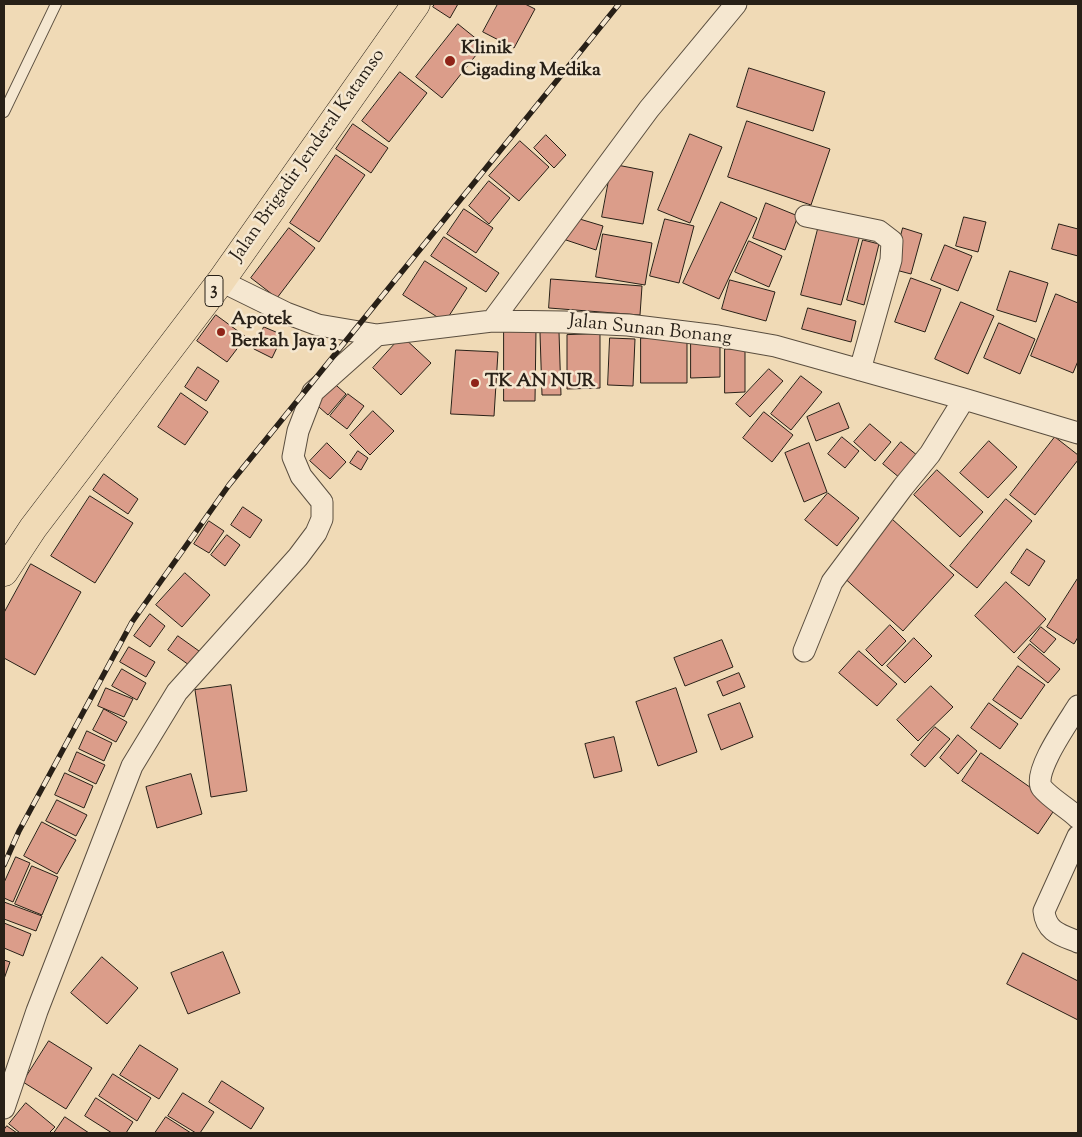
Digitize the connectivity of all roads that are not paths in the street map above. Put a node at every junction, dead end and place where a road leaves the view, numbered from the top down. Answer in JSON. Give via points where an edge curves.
{"nodes":[{"id":1,"x":56,"y":4,"type":"edge"},
{"id":2,"x":416,"y":4,"type":"edge"},
{"id":3,"x":736,"y":4,"type":"edge"},
{"id":4,"x":4,"y":112,"type":"edge"},
{"id":5,"x":806,"y":216,"type":"dead end"},
{"id":6,"x":221,"y":281,"type":"junction"},
{"id":7,"x":492,"y":321,"type":"junction"},
{"id":8,"x":377,"y":335,"type":"junction"},
{"id":9,"x":860,"y":370,"type":"junction"},
{"id":10,"x":964,"y":399,"type":"junction"},
{"id":11,"x":1078,"y":433,"type":"edge"},
{"id":12,"x":4,"y":572,"type":"edge"},
{"id":13,"x":804,"y":651,"type":"dead end"},
{"id":14,"x":1077,"y":712,"type":"edge"},
{"id":15,"x":1078,"y":818,"type":"edge"},
{"id":16,"x":1078,"y":836,"type":"edge"},
{"id":17,"x":1078,"y":942,"type":"edge"},
{"id":18,"x":4,"y":1108,"type":"edge"}],
"edges":[{"from":1,"to":4,"type":"lane"},
{"from":2,"to":6,"type":"highway","name":"Jalan Brigadir Jenderal Katamso","number":"3"},
{"from":3,"to":7,"type":"street","via":[[649,109]]},
{"from":5,"to":9,"type":"street","via":[[879,231],[892,241],[891,260]]},
{"from":6,"to":8,"type":"street","name":"Jalan Sunan Bonang","via":[[318,325]]},
{"from":6,"to":12,"type":"highway","name":"Jalan Brigadir Jenderal Katamso","number":"3","via":[[33,528]]},
{"from":7,"to":8,"type":"street","name":"Jalan Sunan Bonang"},
{"from":7,"to":9,"type":"street","name":"Jalan Sunan Bonang","via":[[628,325],[718,336],[776,346]]},
{"from":8,"to":18,"type":"street","via":[[313,392],[298,431],[293,457],[301,476],[322,502],[322,519],[316,533],[177,692],[132,766],[37,1011]]},
{"from":9,"to":10,"type":"street","name":"Jalan Sunan Bonang"},
{"from":10,"to":11,"type":"street","name":"Jalan Sunan Bonang"},
{"from":10,"to":13,"type":"street","via":[[930,454],[832,582]]},
{"from":14,"to":15,"type":"street","via":[[1048,756],[1039,783]]},
{"from":16,"to":17,"type":"street","via":[[1044,911],[1046,922],[1054,932]]}]}
